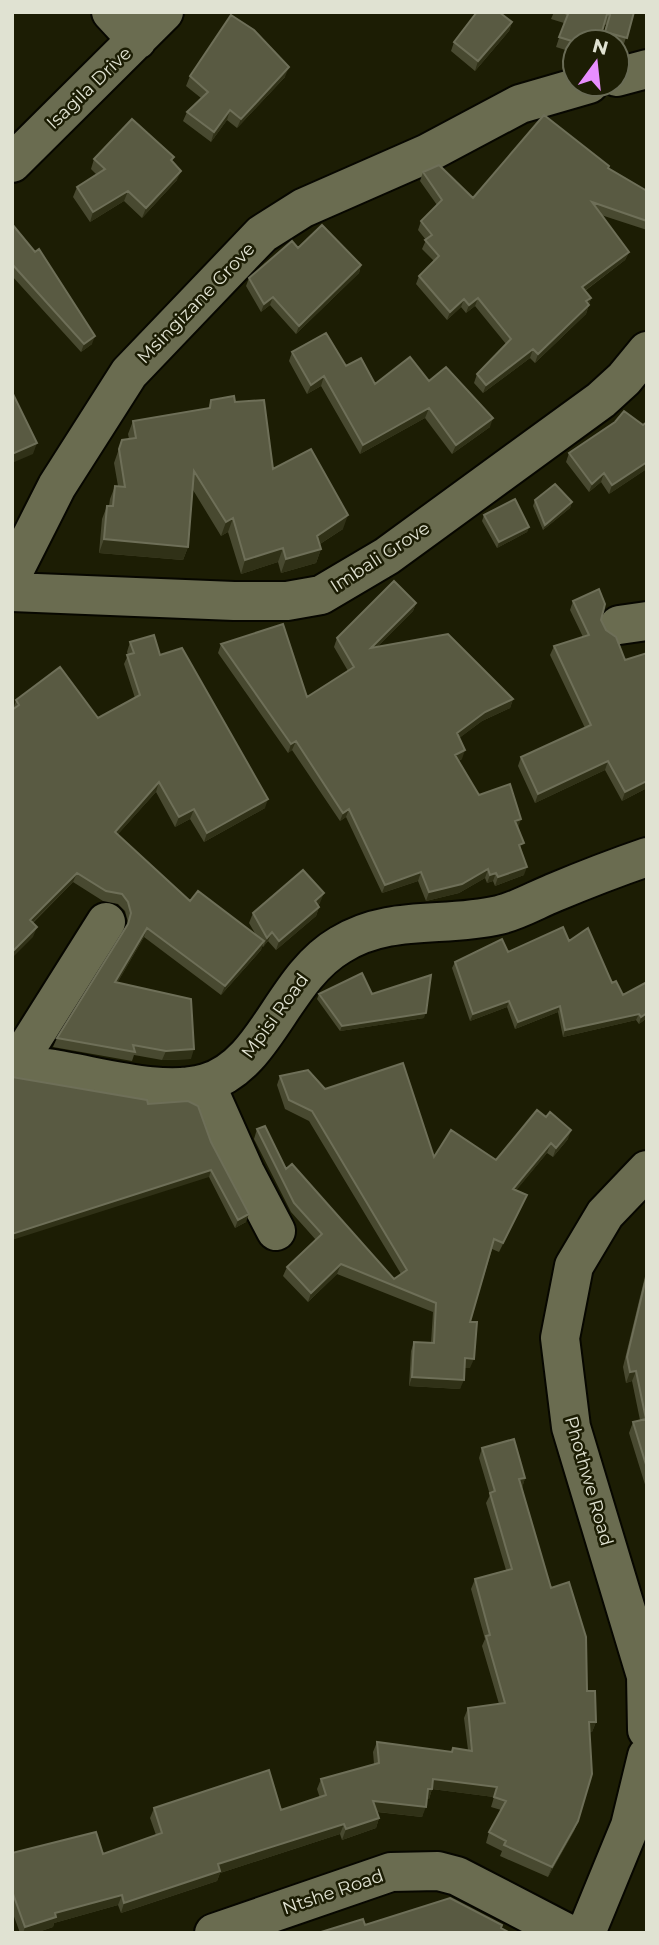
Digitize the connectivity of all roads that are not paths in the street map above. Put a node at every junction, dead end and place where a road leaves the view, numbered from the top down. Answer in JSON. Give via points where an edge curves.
{"nodes":[{"id":1,"x":111,"y":12,"type":"edge"},
{"id":2,"x":164,"y":12,"type":"edge"},
{"id":3,"x":137,"y":40,"type":"junction"},
{"id":4,"x":561,"y":92,"type":"edge"},
{"id":5,"x":12,"y":163,"type":"edge"},
{"id":6,"x":647,"y":351,"type":"edge"},
{"id":7,"x":12,"y":575,"type":"edge"},
{"id":8,"x":12,"y":592,"type":"edge"},
{"id":9,"x":647,"y":857,"type":"edge"},
{"id":10,"x":106,"y":922,"type":"dead end"},
{"id":11,"x":14,"y":1065,"type":"edge"},
{"id":12,"x":190,"y":1086,"type":"junction"},
{"id":13,"x":647,"y":1170,"type":"edge"},
{"id":14,"x":276,"y":1231,"type":"dead end"},
{"id":15,"x":647,"y":1730,"type":"edge"},
{"id":16,"x":647,"y":1756,"type":"edge"},
{"id":17,"x":214,"y":1933,"type":"edge"},
{"id":18,"x":567,"y":1933,"type":"edge"},
{"id":19,"x":586,"y":1933,"type":"edge"}],
"edges":[{"from":1,"to":3,"type":"street"},
{"from":2,"to":3,"type":"street","name":"Isagila Drive"},
{"from":3,"to":5,"type":"street","name":"Isagila Drive"},
{"from":4,"to":7,"type":"street","name":"Msingizane Grove","via":[[520,104],[426,154],[303,208],[262,234],[129,373],[57,486]]},
{"from":6,"to":8,"type":"street","name":"Imbali Grove","via":[[601,400],[387,556],[321,595],[287,601],[233,601]]},
{"from":9,"to":12,"type":"street","name":"Mpisi Road","via":[[500,915],[393,924],[338,945],[309,969],[247,1058],[228,1073]]},
{"from":10,"to":11,"type":"street"},
{"from":11,"to":12,"type":"street","name":"Mpisi Road"},
{"from":12,"to":14,"type":"street","via":[[212,1098]]},
{"from":13,"to":15,"type":"street","name":"Phothwe Road","via":[[605,1214],[574,1266],[560,1338],[571,1427],[646,1676]]},
{"from":16,"to":19,"type":"street","via":[[630,1826]]},
{"from":17,"to":18,"type":"street","name":"Ntshe Road","via":[[391,1872],[439,1871]]}]}
